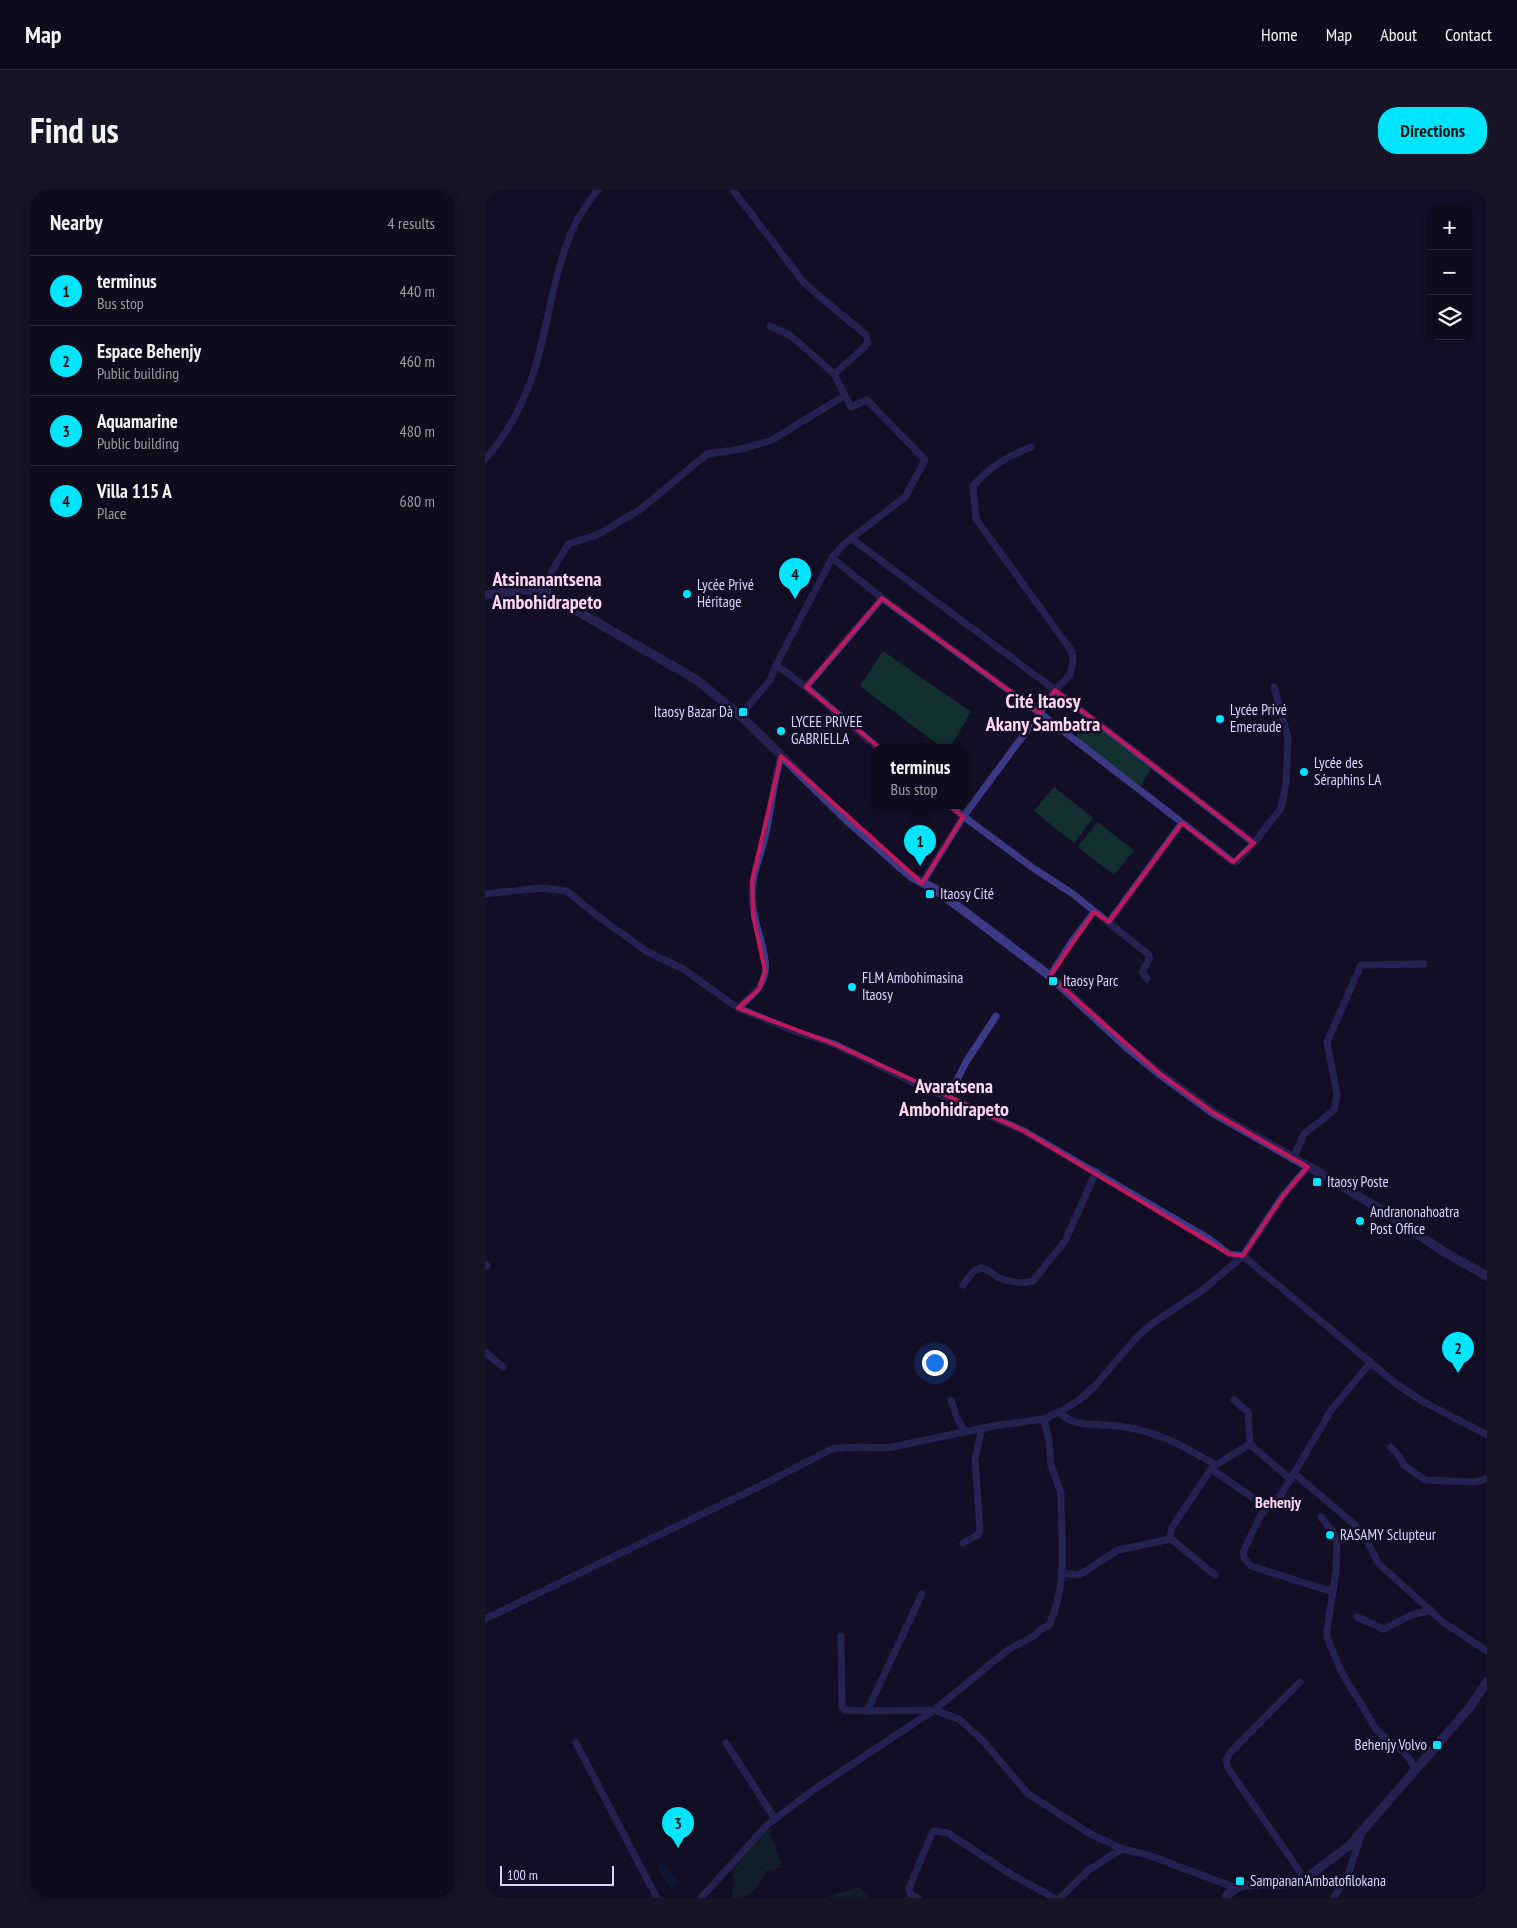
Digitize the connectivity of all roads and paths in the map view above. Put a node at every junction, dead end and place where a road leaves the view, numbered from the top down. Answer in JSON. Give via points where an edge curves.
{"nodes":[{"id":1,"x":598,"y":190,"type":"edge"},
{"id":2,"x":733,"y":190,"type":"edge"},
{"id":3,"x":770,"y":326,"type":"dead end"},
{"id":4,"x":834,"y":374,"type":"junction"},
{"id":5,"x":844,"y":396,"type":"junction"},
{"id":6,"x":1031,"y":447,"type":"dead end"},
{"id":7,"x":485,"y":458,"type":"edge"},
{"id":8,"x":852,"y":539,"type":"junction"},
{"id":9,"x":833,"y":558,"type":"junction"},
{"id":10,"x":546,"y":593,"type":"junction"},
{"id":11,"x":485,"y":595,"type":"edge"},
{"id":12,"x":883,"y":598,"type":"junction"},
{"id":13,"x":776,"y":665,"type":"junction"},
{"id":14,"x":806,"y":687,"type":"junction"},
{"id":15,"x":1274,"y":687,"type":"dead end"},
{"id":16,"x":1055,"y":690,"type":"junction"},
{"id":17,"x":1040,"y":714,"type":"junction"},
{"id":18,"x":740,"y":716,"type":"junction"},
{"id":19,"x":873,"y":744,"type":"edge"},
{"id":20,"x":781,"y":756,"type":"junction"},
{"id":21,"x":953,"y":809,"type":"edge"},
{"id":22,"x":963,"y":817,"type":"junction"},
{"id":23,"x":1182,"y":823,"type":"junction"},
{"id":24,"x":1254,"y":842,"type":"junction"},
{"id":25,"x":922,"y":883,"type":"junction"},
{"id":26,"x":485,"y":894,"type":"edge"},
{"id":27,"x":1094,"y":912,"type":"junction"},
{"id":28,"x":1109,"y":922,"type":"junction"},
{"id":29,"x":1424,"y":964,"type":"dead end"},
{"id":30,"x":1050,"y":976,"type":"junction"},
{"id":31,"x":1147,"y":979,"type":"dead end"},
{"id":32,"x":738,"y":1008,"type":"junction"},
{"id":33,"x":996,"y":1016,"type":"dead end"},
{"id":34,"x":948,"y":1098,"type":"junction"},
{"id":35,"x":1293,"y":1159,"type":"junction"},
{"id":36,"x":1308,"y":1167,"type":"junction"},
{"id":37,"x":1096,"y":1172,"type":"junction"},
{"id":38,"x":1243,"y":1256,"type":"junction"},
{"id":39,"x":1487,"y":1276,"type":"edge"},
{"id":40,"x":963,"y":1284,"type":"dead end"},
{"id":41,"x":485,"y":1352,"type":"edge"},
{"id":42,"x":1371,"y":1362,"type":"junction"},
{"id":43,"x":503,"y":1367,"type":"dead end"},
{"id":44,"x":951,"y":1400,"type":"dead end"},
{"id":45,"x":1235,"y":1400,"type":"dead end"},
{"id":46,"x":1059,"y":1412,"type":"junction"},
{"id":47,"x":1044,"y":1419,"type":"junction"},
{"id":48,"x":982,"y":1428,"type":"junction"},
{"id":49,"x":965,"y":1432,"type":"junction"},
{"id":50,"x":1487,"y":1435,"type":"edge"},
{"id":51,"x":1250,"y":1444,"type":"junction"},
{"id":52,"x":1391,"y":1446,"type":"dead end"},
{"id":53,"x":1213,"y":1467,"type":"junction"},
{"id":54,"x":1293,"y":1477,"type":"junction"},
{"id":55,"x":1487,"y":1478,"type":"edge"},
{"id":56,"x":1267,"y":1507,"type":"junction"},
{"id":57,"x":1321,"y":1517,"type":"dead end"},
{"id":58,"x":1171,"y":1539,"type":"junction"},
{"id":59,"x":963,"y":1542,"type":"dead end"},
{"id":60,"x":1063,"y":1573,"type":"junction"},
{"id":61,"x":1215,"y":1575,"type":"dead end"},
{"id":62,"x":1333,"y":1592,"type":"junction"},
{"id":63,"x":923,"y":1594,"type":"dead end"},
{"id":64,"x":1431,"y":1610,"type":"junction"},
{"id":65,"x":1357,"y":1617,"type":"dead end"},
{"id":66,"x":485,"y":1619,"type":"edge"},
{"id":67,"x":841,"y":1636,"type":"dead end"},
{"id":68,"x":1487,"y":1650,"type":"edge"},
{"id":69,"x":1487,"y":1681,"type":"edge"},
{"id":70,"x":1301,"y":1682,"type":"dead end"},
{"id":71,"x":934,"y":1710,"type":"junction"},
{"id":72,"x":867,"y":1712,"type":"junction"},
{"id":73,"x":576,"y":1743,"type":"dead end"},
{"id":74,"x":726,"y":1743,"type":"dead end"},
{"id":75,"x":1415,"y":1770,"type":"junction"},
{"id":76,"x":775,"y":1819,"type":"junction"},
{"id":77,"x":1363,"y":1831,"type":"junction"},
{"id":78,"x":1122,"y":1849,"type":"junction"},
{"id":79,"x":1305,"y":1879,"type":"junction"},
{"id":80,"x":1236,"y":1888,"type":"junction"},
{"id":81,"x":657,"y":1898,"type":"edge"},
{"id":82,"x":701,"y":1898,"type":"edge"},
{"id":83,"x":919,"y":1898,"type":"edge"},
{"id":84,"x":1055,"y":1898,"type":"edge"},
{"id":85,"x":1060,"y":1898,"type":"edge"},
{"id":86,"x":1226,"y":1898,"type":"edge"},
{"id":87,"x":1334,"y":1898,"type":"edge"}],
"edges":[{"from":1,"to":7,"type":"street","via":[[585,204],[571,232],[540,351],[525,394],[505,431]]},
{"from":2,"to":4,"type":"street","via":[[805,284],[866,335],[868,343]]},
{"from":3,"to":4,"type":"street","via":[[790,335]]},
{"from":4,"to":5,"type":"street"},
{"from":5,"to":8,"type":"street","via":[[851,406],[867,400],[925,460],[905,497]]},
{"from":5,"to":10,"type":"street","via":[[770,441],[707,454],[641,509],[597,535],[568,544],[552,571]]},
{"from":6,"to":16,"type":"street","via":[[1006,457],[985,472],[973,486],[973,502],[977,519],[1072,652],[1070,675]]},
{"from":8,"to":9,"type":"street"},
{"from":8,"to":16,"type":"street"},
{"from":9,"to":12,"type":"street"},
{"from":9,"to":13,"type":"street"},
{"from":10,"to":11,"type":"street","via":[[526,590]]},
{"from":10,"to":18,"type":"street","via":[[697,680]]},
{"from":12,"to":14,"type":"street"},
{"from":12,"to":17,"type":"street"},
{"from":13,"to":14,"type":"street"},
{"from":13,"to":18,"type":"street","via":[[770,680]]},
{"from":14,"to":19,"type":"street"},
{"from":15,"to":24,"type":"street","via":[[1288,738],[1286,784],[1281,808]]},
{"from":16,"to":17,"type":"street"},
{"from":16,"to":24,"type":"street"},
{"from":17,"to":22,"type":"street"},
{"from":17,"to":23,"type":"street"},
{"from":18,"to":20,"type":"street"},
{"from":20,"to":25,"type":"street","via":[[845,818]]},
{"from":20,"to":32,"type":"street","via":[[767,828],[752,881],[753,915],[765,971],[759,989]]},
{"from":21,"to":22,"type":"street"},
{"from":22,"to":25,"type":"street"},
{"from":22,"to":27,"type":"street"},
{"from":23,"to":24,"type":"street","via":[[1233,862]]},
{"from":23,"to":28,"type":"street"},
{"from":25,"to":30,"type":"street","via":[[935,889]]},
{"from":26,"to":32,"type":"street","via":[[541,888],[567,891],[646,950],[683,970]]},
{"from":27,"to":28,"type":"street"},
{"from":27,"to":30,"type":"street"},
{"from":28,"to":31,"type":"street","via":[[1149,954],[1142,972]]},
{"from":29,"to":35,"type":"street","via":[[1361,965],[1327,1042],[1337,1095],[1334,1110],[1303,1134]]},
{"from":30,"to":35,"type":"street","via":[[1159,1073],[1214,1113]]},
{"from":32,"to":34,"type":"street","via":[[834,1044]]},
{"from":33,"to":34,"type":"street"},
{"from":34,"to":37,"type":"street","via":[[1024,1131]]},
{"from":35,"to":36,"type":"street"},
{"from":36,"to":38,"type":"street","via":[[1283,1196]]},
{"from":36,"to":39,"type":"street"},
{"from":37,"to":38,"type":"street","via":[[1208,1238],[1229,1254]]},
{"from":37,"to":40,"type":"street","via":[[1065,1241],[1033,1281],[1004,1280],[981,1268]]},
{"from":38,"to":42,"type":"street"},
{"from":38,"to":46,"type":"street","via":[[1204,1289],[1153,1323],[1094,1387]]},
{"from":41,"to":43,"type":"street"},
{"from":42,"to":50,"type":"street","via":[[1421,1401]]},
{"from":42,"to":54,"type":"street","via":[[1332,1409]]},
{"from":44,"to":49,"type":"street"},
{"from":45,"to":51,"type":"street","via":[[1248,1412]]},
{"from":46,"to":47,"type":"street"},
{"from":46,"to":53,"type":"street","via":[[1078,1422],[1124,1426],[1164,1436]]},
{"from":47,"to":48,"type":"street"},
{"from":47,"to":60,"type":"street","via":[[1051,1465],[1061,1493]]},
{"from":48,"to":49,"type":"street"},
{"from":48,"to":59,"type":"street","via":[[975,1468],[981,1527],[978,1535]]},
{"from":49,"to":66,"type":"street","via":[[879,1449],[832,1449]]},
{"from":51,"to":53,"type":"street"},
{"from":51,"to":54,"type":"street"},
{"from":52,"to":55,"type":"street","via":[[1404,1466],[1425,1480],[1473,1482]]},
{"from":53,"to":56,"type":"street"},
{"from":53,"to":58,"type":"street","via":[[1172,1527]]},
{"from":54,"to":56,"type":"street"},
{"from":54,"to":64,"type":"street","via":[[1355,1525],[1378,1563]]},
{"from":56,"to":62,"type":"street","via":[[1245,1546],[1243,1552],[1247,1563]]},
{"from":57,"to":62,"type":"street","via":[[1337,1542]]},
{"from":58,"to":60,"type":"street","via":[[1118,1550],[1079,1575]]},
{"from":58,"to":61,"type":"street"},
{"from":60,"to":71,"type":"street","via":[[1060,1594],[1049,1625],[1009,1649]]},
{"from":62,"to":75,"type":"street","via":[[1327,1637],[1335,1658],[1376,1729],[1407,1754]]},
{"from":63,"to":72,"type":"street"},
{"from":64,"to":65,"type":"street","via":[[1411,1615],[1384,1629]]},
{"from":64,"to":68,"type":"street","via":[[1443,1622]]},
{"from":67,"to":72,"type":"street","via":[[842,1707]]},
{"from":69,"to":75,"type":"street","via":[[1471,1706]]},
{"from":70,"to":79,"type":"street","via":[[1226,1760]]},
{"from":71,"to":72,"type":"street"},
{"from":71,"to":76,"type":"street"},
{"from":71,"to":78,"type":"street","via":[[959,1720],[978,1736],[1028,1794],[1089,1833]]},
{"from":73,"to":81,"type":"street"},
{"from":74,"to":76,"type":"street"},
{"from":75,"to":77,"type":"street"},
{"from":76,"to":82,"type":"street"},
{"from":77,"to":79,"type":"street"},
{"from":77,"to":87,"type":"street","via":[[1349,1872]]},
{"from":78,"to":80,"type":"street","via":[[1149,1855]]},
{"from":78,"to":85,"type":"street","via":[[1090,1869]]},
{"from":79,"to":80,"type":"street","via":[[1284,1885],[1259,1884]]},
{"from":80,"to":86,"type":"street"},
{"from":83,"to":84,"type":"street","via":[[911,1895],[909,1888],[933,1831],[948,1834]]}]}
